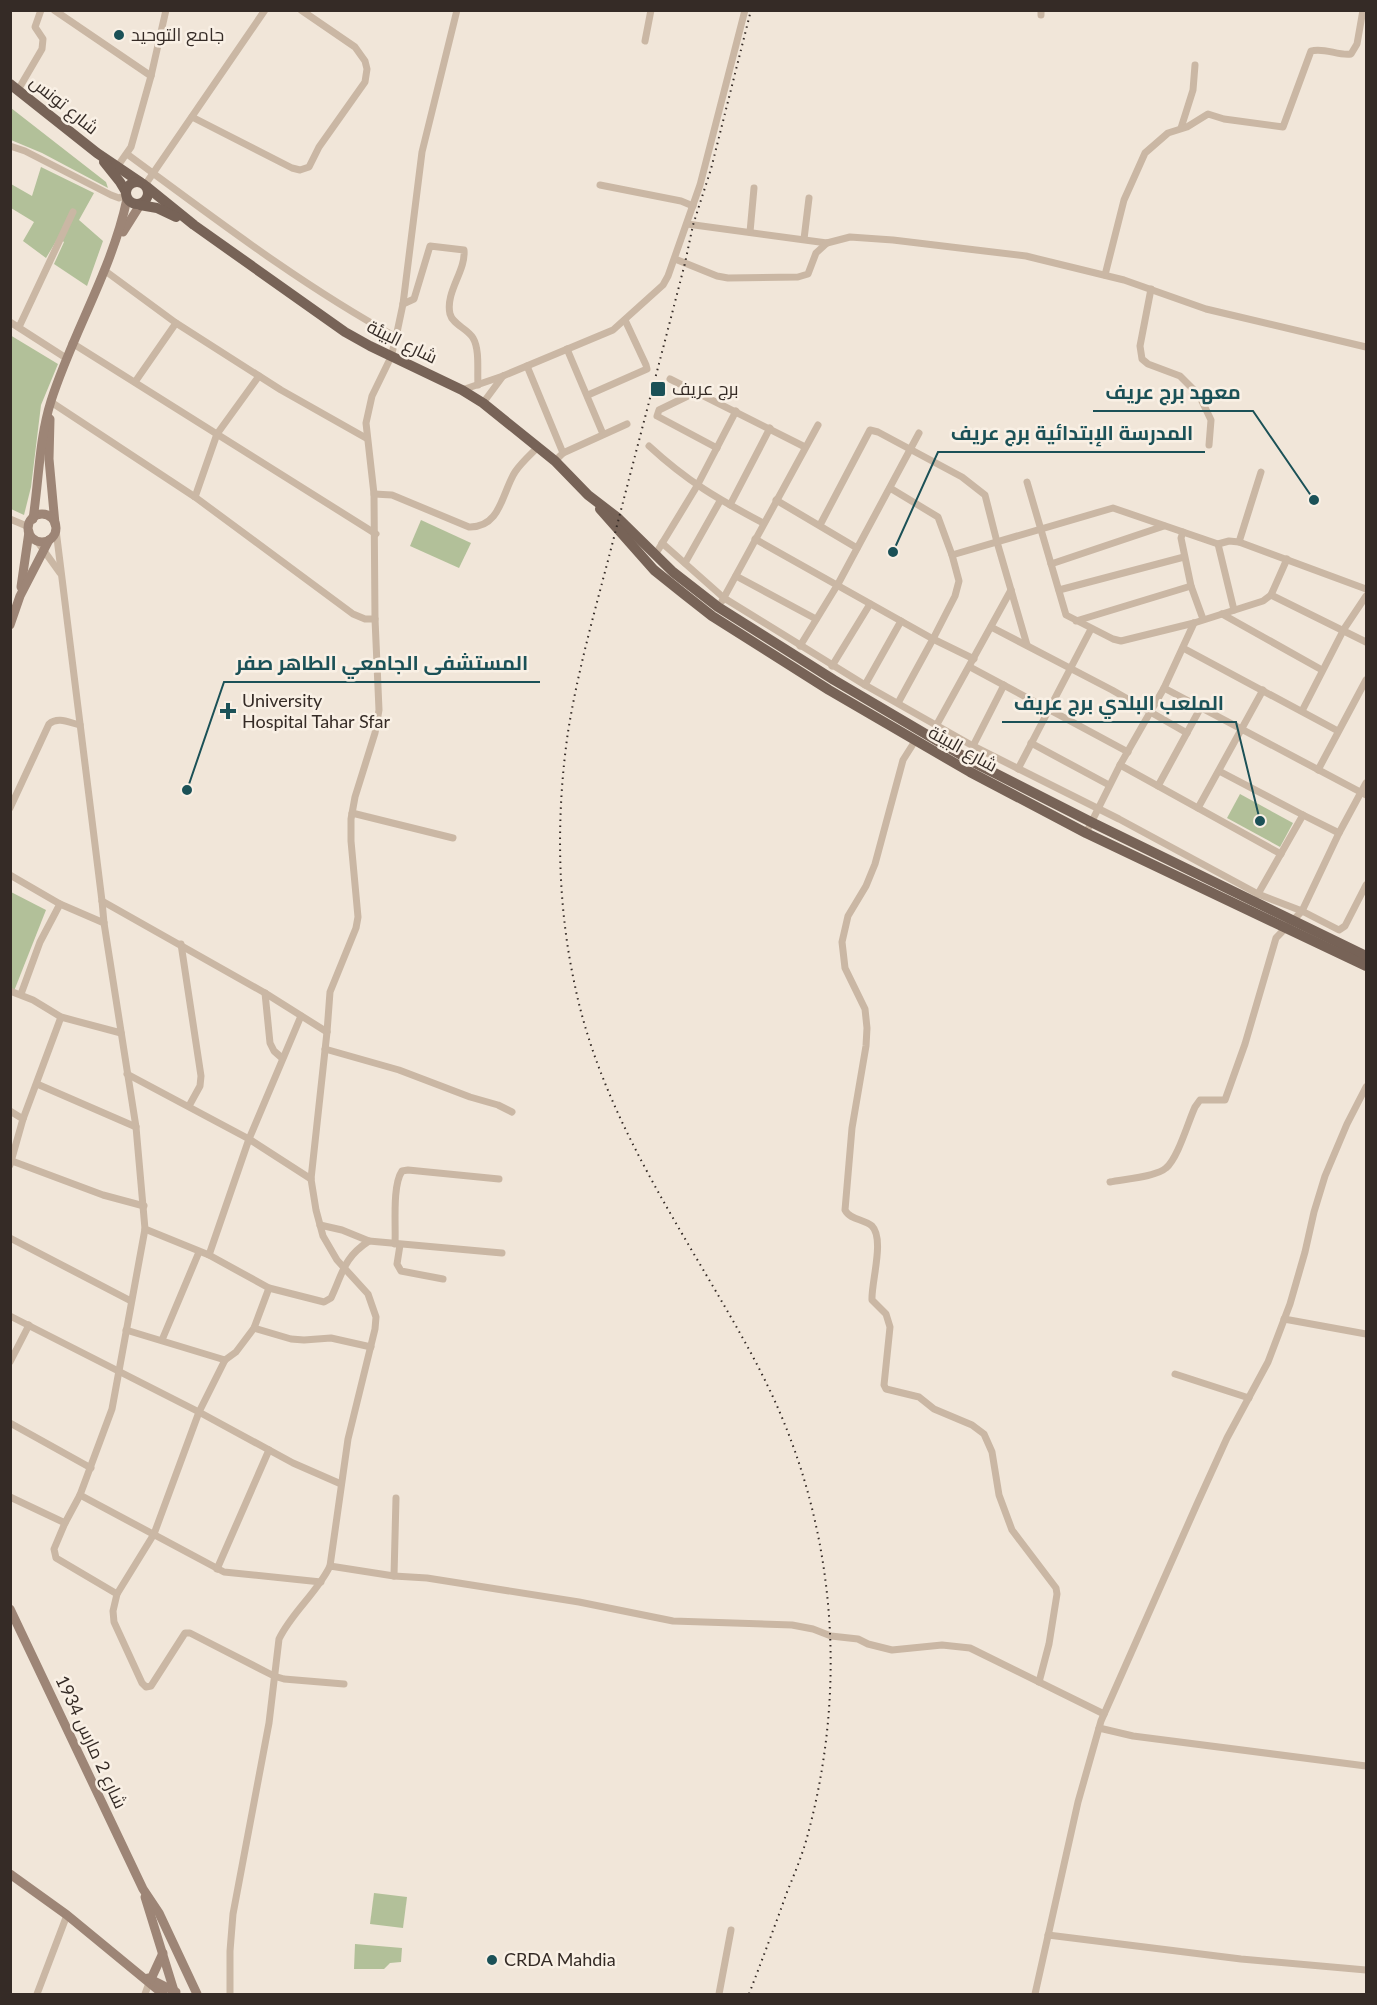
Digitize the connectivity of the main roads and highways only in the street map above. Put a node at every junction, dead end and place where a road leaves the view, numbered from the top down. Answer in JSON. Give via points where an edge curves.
{"nodes":[{"id":1,"x":14,"y":87,"type":"edge"},
{"id":2,"x":96,"y":153,"type":"junction"},
{"id":3,"x":144,"y":185,"type":"junction"},
{"id":4,"x":126,"y":195,"type":"junction"},
{"id":5,"x":140,"y":205,"type":"junction"},
{"id":6,"x":194,"y":225,"type":"junction"},
{"id":7,"x":588,"y":495,"type":"junction"},
{"id":8,"x":718,"y":607,"type":"junction"},
{"id":9,"x":1089,"y":827,"type":"junction"},
{"id":10,"x":1289,"y":924,"type":"junction"},
{"id":11,"x":1366,"y":956,"type":"edge"},
{"id":12,"x":1366,"y":966,"type":"edge"}],
"edges":[{"from":1,"to":2,"type":"main road","name":"شارع تونس"},
{"from":2,"to":3,"type":"main road","name":"شارع تونس"},
{"from":2,"to":4,"type":"main road","name":"شارع تونس"},
{"from":3,"to":4,"type":"main road","via":[[129,185]]},
{"from":3,"to":5,"type":"main road","via":[[148,198]]},
{"from":3,"to":6,"type":"main road","name":"شارع البيئة"},
{"from":4,"to":5,"type":"main road","via":[[133,204]]},
{"from":5,"to":6,"type":"main road","name":"شارع البيئة","via":[[157,208]]},
{"from":6,"to":7,"type":"main road","name":"شارع البيئة","via":[[345,332],[483,403],[555,461]]},
{"from":7,"to":8,"type":"main road","name":"شارع البيئة"},
{"from":7,"to":8,"type":"main road","name":"شارع البيئة","via":[[654,570]]},
{"from":8,"to":9,"type":"main road","name":"شارع البيئة","via":[[834,680]]},
{"from":8,"to":9,"type":"main road","name":"شارع البيئة","via":[[829,690],[915,741],[970,772]]},
{"from":9,"to":10,"type":"main road","name":"شارع البيئة"},
{"from":10,"to":11,"type":"main road","name":"شارع البيئة"},
{"from":10,"to":12,"type":"main road","name":"شارع البيئة"}]}
